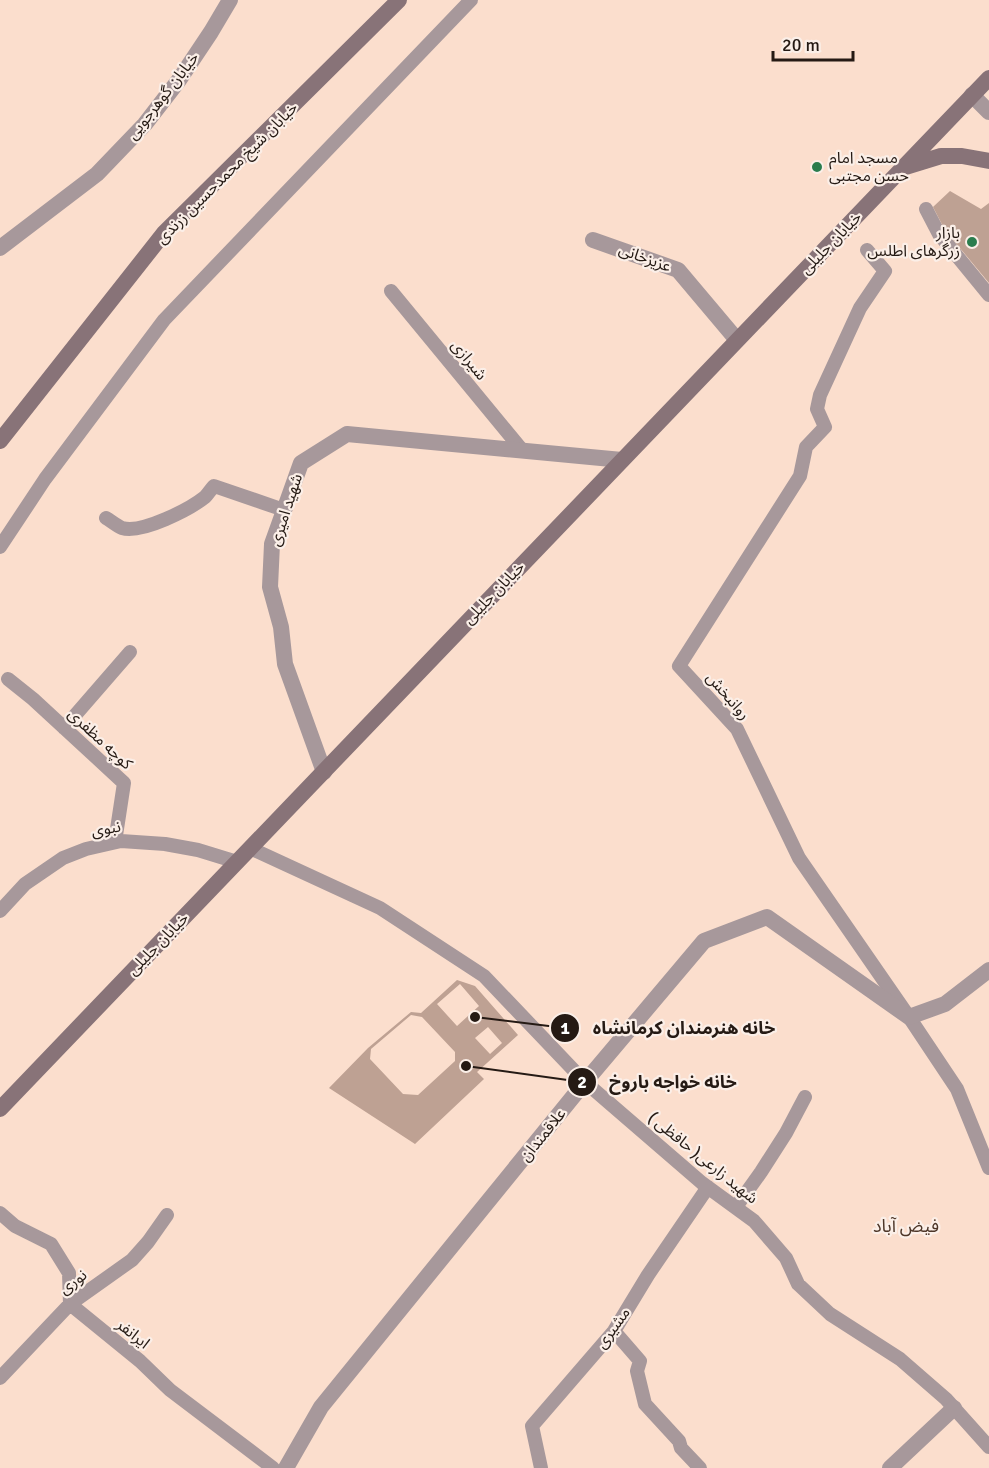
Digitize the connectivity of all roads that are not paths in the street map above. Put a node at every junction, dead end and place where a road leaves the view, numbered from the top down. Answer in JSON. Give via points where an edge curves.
{"nodes":[{"id":1,"x":230,"y":0,"type":"edge"},
{"id":2,"x":399,"y":0,"type":"edge"},
{"id":3,"x":471,"y":0,"type":"edge"},
{"id":4,"x":989,"y":78,"type":"edge"},
{"id":5,"x":972,"y":95,"type":"junction"},
{"id":6,"x":989,"y":112,"type":"edge"},
{"id":7,"x":989,"y":161,"type":"edge"},
{"id":8,"x":902,"y":169,"type":"junction"},
{"id":9,"x":926,"y":209,"type":"dead end"},
{"id":10,"x":593,"y":240,"type":"dead end"},
{"id":11,"x":0,"y":248,"type":"edge"},
{"id":12,"x":867,"y":250,"type":"dead end"},
{"id":13,"x":391,"y":291,"type":"dead end"},
{"id":14,"x":989,"y":295,"type":"edge"},
{"id":15,"x":737,"y":340,"type":"junction"},
{"id":16,"x":0,"y":441,"type":"edge"},
{"id":17,"x":522,"y":450,"type":"junction"},
{"id":18,"x":622,"y":460,"type":"junction"},
{"id":19,"x":284,"y":510,"type":"junction"},
{"id":20,"x":106,"y":518,"type":"dead end"},
{"id":21,"x":0,"y":547,"type":"edge"},
{"id":22,"x":130,"y":652,"type":"dead end"},
{"id":23,"x":8,"y":679,"type":"dead end"},
{"id":24,"x":64,"y":728,"type":"junction"},
{"id":25,"x":324,"y":772,"type":"junction"},
{"id":26,"x":115,"y":842,"type":"junction"},
{"id":27,"x":250,"y":848,"type":"junction"},
{"id":28,"x":237,"y":862,"type":"junction"},
{"id":29,"x":0,"y":911,"type":"edge"},
{"id":30,"x":989,"y":970,"type":"edge"},
{"id":31,"x":909,"y":1017,"type":"junction"},
{"id":32,"x":585,"y":1082,"type":"junction"},
{"id":33,"x":805,"y":1097,"type":"dead end"},
{"id":34,"x":0,"y":1109,"type":"edge"},
{"id":35,"x":989,"y":1168,"type":"edge"},
{"id":36,"x":708,"y":1187,"type":"junction"},
{"id":37,"x":736,"y":1207,"type":"junction"},
{"id":38,"x":0,"y":1213,"type":"edge"},
{"id":39,"x":167,"y":1215,"type":"dead end"},
{"id":40,"x":70,"y":1304,"type":"junction"},
{"id":41,"x":614,"y":1331,"type":"junction"},
{"id":42,"x":0,"y":1378,"type":"edge"},
{"id":43,"x":954,"y":1408,"type":"junction"},
{"id":44,"x":989,"y":1446,"type":"edge"},
{"id":45,"x":273,"y":1468,"type":"edge"},
{"id":46,"x":286,"y":1468,"type":"edge"},
{"id":47,"x":541,"y":1468,"type":"edge"},
{"id":48,"x":700,"y":1468,"type":"edge"},
{"id":49,"x":890,"y":1468,"type":"edge"}],
"edges":[{"from":1,"to":11,"type":"street","name":"خیابان گوهرجویی","via":[[186,70],[145,124],[97,174]]},
{"from":2,"to":16,"type":"main road","name":"خیابان شیخ محمدحسین زرندی","via":[[164,233]]},
{"from":3,"to":21,"type":"lane","via":[[164,320],[45,479]]},
{"from":4,"to":5,"type":"main road","name":"خیابان جلیلی"},
{"from":5,"to":6,"type":"street"},
{"from":5,"to":8,"type":"main road","name":"خیابان جلیلی"},
{"from":7,"to":8,"type":"main road","via":[[941,156]]},
{"from":8,"to":15,"type":"main road","name":"خیابان جلیلی"},
{"from":9,"to":14,"type":"lane","via":[[939,234]]},
{"from":10,"to":15,"type":"street","name":"عزیزخانی","via":[[678,270]]},
{"from":12,"to":31,"type":"lane","name":"روانبخش","via":[[885,271],[860,308],[820,395],[817,409],[825,427],[806,447],[800,476],[679,666],[737,729],[799,858]]},
{"from":13,"to":17,"type":"lane","name":"شیرازی"},
{"from":15,"to":18,"type":"main road","name":"خیابان جلیلی"},
{"from":17,"to":18,"type":"street","name":"شهید امیری"},
{"from":17,"to":19,"type":"street","name":"شهید امیری","via":[[347,434],[301,463]]},
{"from":18,"to":25,"type":"main road","name":"خیابان جلیلی"},
{"from":19,"to":20,"type":"lane","via":[[214,486],[206,496],[168,519],[134,529],[122,528]]},
{"from":19,"to":25,"type":"street","name":"شهید امیری","via":[[272,544],[270,587],[281,627],[285,664]]},
{"from":22,"to":24,"type":"lane"},
{"from":23,"to":24,"type":"lane","name":"کوچه مظفری"},
{"from":24,"to":26,"type":"lane","name":"کوچه مظفری","via":[[124,783]]},
{"from":25,"to":27,"type":"main road","name":"خیابان جلیلی"},
{"from":26,"to":28,"type":"lane","name":"نبوی","via":[[165,844]]},
{"from":26,"to":29,"type":"lane","name":"نبوی","via":[[63,858],[25,884]]},
{"from":27,"to":28,"type":"main road","name":"خیابان جلیلی"},
{"from":27,"to":32,"type":"lane","name":"شهید زارعی( حافظی )","via":[[380,908],[484,976]]},
{"from":28,"to":34,"type":"main road","name":"خیابان جلیلی"},
{"from":30,"to":31,"type":"street","via":[[945,1004]]},
{"from":31,"to":32,"type":"street","name":"علاقمندان","via":[[767,917],[704,941]]},
{"from":31,"to":35,"type":"lane","name":"روانبخش","via":[[957,1089]]},
{"from":32,"to":36,"type":"lane","name":"شهید زارعی( حافظی )"},
{"from":32,"to":46,"type":"street","name":"علاقمندان","via":[[321,1407]]},
{"from":33,"to":37,"type":"lane","via":[[786,1133]]},
{"from":36,"to":37,"type":"lane","name":"شهید زارعی( حافظی )"},
{"from":36,"to":41,"type":"lane","name":"مشیری"},
{"from":37,"to":43,"type":"lane","name":"شهید زارعی( حافظی )","via":[[754,1221],[786,1258],[798,1284],[830,1314],[900,1359]]},
{"from":38,"to":40,"type":"lane","via":[[15,1226],[51,1244],[69,1273]]},
{"from":39,"to":40,"type":"lane","name":"نوری","via":[[132,1260]]},
{"from":40,"to":42,"type":"lane","name":"نوری"},
{"from":40,"to":45,"type":"lane","name":"ایرانفر","via":[[170,1390]]},
{"from":41,"to":47,"type":"lane","name":"مشیری","via":[[532,1426]]},
{"from":41,"to":48,"type":"lane","via":[[640,1361],[637,1371],[645,1404]]},
{"from":43,"to":44,"type":"lane","name":"شهید زارعی( حافظی )"},
{"from":43,"to":49,"type":"street"}]}
